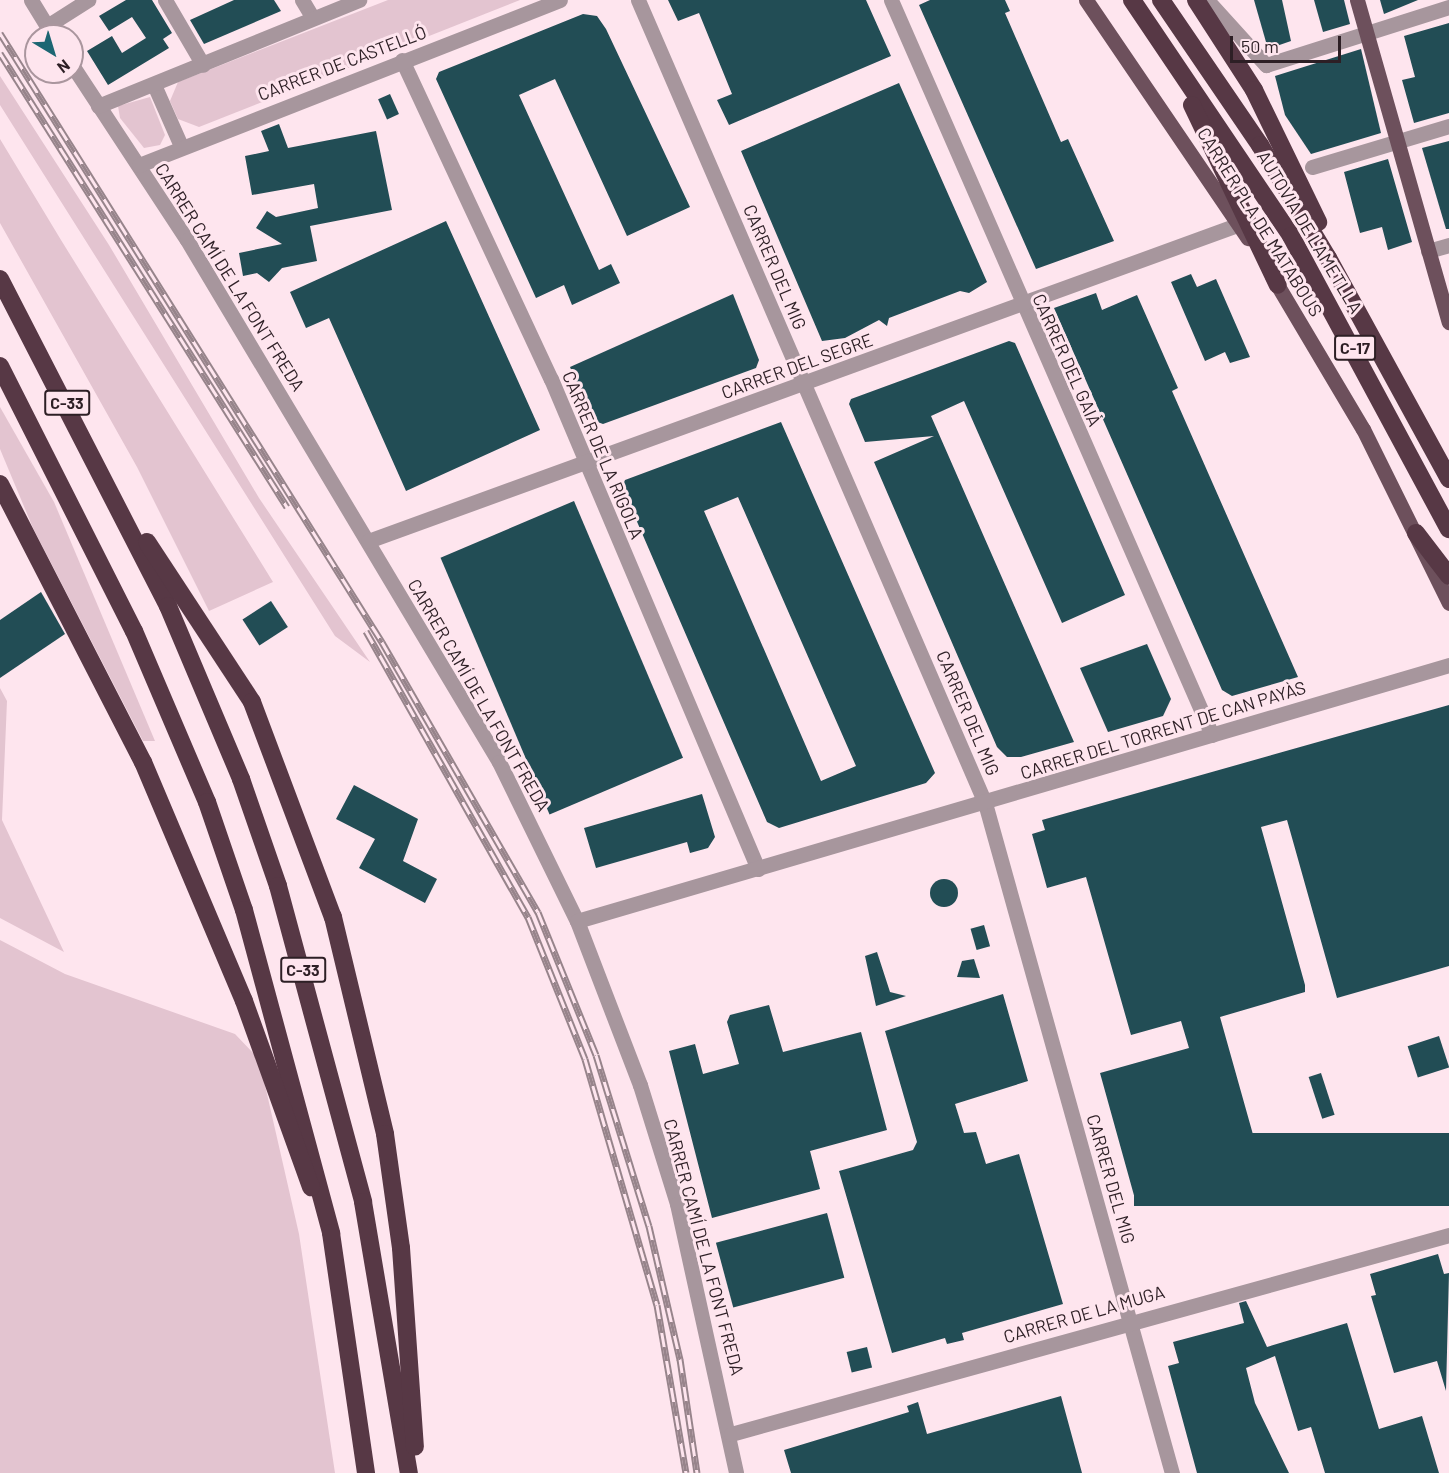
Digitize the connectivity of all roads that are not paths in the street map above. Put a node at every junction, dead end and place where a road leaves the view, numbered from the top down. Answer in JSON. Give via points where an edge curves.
{"nodes":[{"id":1,"x":31,"y":0,"type":"edge"},
{"id":2,"x":88,"y":0,"type":"edge"},
{"id":3,"x":165,"y":0,"type":"edge"},
{"id":4,"x":302,"y":0,"type":"edge"},
{"id":5,"x":359,"y":0,"type":"edge"},
{"id":6,"x":560,"y":0,"type":"edge"},
{"id":7,"x":638,"y":0,"type":"edge"},
{"id":8,"x":891,"y":0,"type":"edge"},
{"id":9,"x":1086,"y":0,"type":"edge"},
{"id":10,"x":1132,"y":0,"type":"edge"},
{"id":11,"x":1161,"y":0,"type":"edge"},
{"id":12,"x":1196,"y":0,"type":"edge"},
{"id":13,"x":1207,"y":0,"type":"edge"},
{"id":14,"x":1357,"y":0,"type":"edge"},
{"id":15,"x":1449,"y":7,"type":"edge"},
{"id":16,"x":313,"y":18,"type":"junction"},
{"id":17,"x":46,"y":24,"type":"edge"},
{"id":18,"x":59,"y":24,"type":"edge"},
{"id":19,"x":1367,"y":33,"type":"junction"},
{"id":20,"x":1163,"y":44,"type":"junction"},
{"id":21,"x":402,"y":60,"type":"junction"},
{"id":22,"x":203,"y":66,"type":"junction"},
{"id":23,"x":84,"y":84,"type":"edge"},
{"id":24,"x":155,"y":87,"type":"junction"},
{"id":25,"x":98,"y":106,"type":"junction"},
{"id":26,"x":1449,"y":126,"type":"edge"},
{"id":27,"x":1398,"y":142,"type":"junction"},
{"id":28,"x":181,"y":146,"type":"junction"},
{"id":29,"x":139,"y":165,"type":"junction"},
{"id":30,"x":1312,"y":167,"type":"dead end"},
{"id":31,"x":1240,"y":224,"type":"junction"},
{"id":32,"x":1449,"y":245,"type":"edge"},
{"id":33,"x":1428,"y":251,"type":"junction"},
{"id":34,"x":1328,"y":258,"type":"junction"},
{"id":35,"x":0,"y":279,"type":"edge"},
{"id":36,"x":1278,"y":285,"type":"junction"},
{"id":37,"x":1020,"y":305,"type":"junction"},
{"id":38,"x":1449,"y":321,"type":"edge"},
{"id":39,"x":0,"y":366,"type":"edge"},
{"id":40,"x":804,"y":384,"type":"junction"},
{"id":41,"x":585,"y":464,"type":"junction"},
{"id":42,"x":1449,"y":479,"type":"edge"},
{"id":43,"x":0,"y":484,"type":"edge"},
{"id":44,"x":112,"y":492,"type":"junction"},
{"id":45,"x":1449,"y":529,"type":"edge"},
{"id":46,"x":1416,"y":533,"type":"junction"},
{"id":47,"x":368,"y":541,"type":"junction"},
{"id":48,"x":1449,"y":576,"type":"edge"},
{"id":49,"x":1449,"y":603,"type":"edge"},
{"id":50,"x":1449,"y":665,"type":"edge"},
{"id":51,"x":1212,"y":735,"type":"junction"},
{"id":52,"x":985,"y":803,"type":"junction"},
{"id":53,"x":758,"y":868,"type":"junction"},
{"id":54,"x":576,"y":921,"type":"junction"},
{"id":55,"x":331,"y":1233,"type":"junction"},
{"id":56,"x":1449,"y":1235,"type":"edge"},
{"id":57,"x":1131,"y":1322,"type":"junction"},
{"id":58,"x":731,"y":1434,"type":"junction"},
{"id":59,"x":366,"y":1473,"type":"edge"},
{"id":60,"x":410,"y":1473,"type":"edge"},
{"id":61,"x":415,"y":1473,"type":"edge"},
{"id":62,"x":736,"y":1473,"type":"edge"},
{"id":63,"x":1172,"y":1473,"type":"edge"}],
"edges":[{"from":1,"to":17,"type":"street"},
{"from":2,"to":18,"type":"street"},
{"from":3,"to":22,"type":"street"},
{"from":4,"to":16,"type":"street"},
{"from":5,"to":16,"type":"street"},
{"from":6,"to":21,"type":"street","name":"CARRER DE CASTELLÓ"},
{"from":7,"to":40,"type":"street","name":"CARRER DEL MIG"},
{"from":8,"to":37,"type":"street","name":"CARRER DEL GAIÀ"},
{"from":9,"to":31,"type":"main road","name":"CARRER PLA DE MATABOUS"},
{"from":10,"to":20,"type":"highway","name":"AUTOVIA DE L'AMETLLA","number":"C-17"},
{"from":11,"to":34,"type":"highway","name":"AUTOVIA DE L'AMETLLA","number":"C-17","via":[[1260,145]]},
{"from":12,"to":34,"type":"highway","via":[[1254,90],[1320,228]]},
{"from":13,"to":19,"type":"street","via":[[1266,65]]},
{"from":14,"to":19,"type":"main road"},
{"from":15,"to":19,"type":"street"},
{"from":16,"to":22,"type":"street"},
{"from":19,"to":27,"type":"main road"},
{"from":20,"to":36,"type":"highway"},
{"from":20,"to":45,"type":"highway","name":"AUTOVIA DE L'AMETLLA","number":"C-17","via":[[1309,266]]},
{"from":21,"to":28,"type":"street","name":"CARRER DE CASTELLÓ"},
{"from":21,"to":41,"type":"street","name":"CARRER DE LA RIGOLA","via":[[551,379]]},
{"from":22,"to":24,"type":"street"},
{"from":23,"to":25,"type":"street","name":"CARRER CAMÍ DE LA FONT FREDA"},
{"from":24,"to":25,"type":"street"},
{"from":24,"to":28,"type":"street"},
{"from":25,"to":29,"type":"street","name":"CARRER CAMÍ DE LA FONT FREDA"},
{"from":26,"to":27,"type":"street"},
{"from":27,"to":30,"type":"street"},
{"from":27,"to":33,"type":"main road"},
{"from":28,"to":29,"type":"street","name":"CARRER DE CASTELLÓ"},
{"from":29,"to":47,"type":"street","name":"CARRER CAMÍ DE LA FONT FREDA"},
{"from":31,"to":36,"type":"main road","name":"CARRER PLA DE MATABOUS"},
{"from":31,"to":37,"type":"street","name":"CARRER DEL SEGRE"},
{"from":32,"to":33,"type":"street"},
{"from":33,"to":38,"type":"main road"},
{"from":34,"to":42,"type":"highway","name":"AUTOVIA DE L'AMETLLA","number":"C-17"},
{"from":35,"to":44,"type":"highway","number":"C-33"},
{"from":36,"to":46,"type":"main road","name":"CARRER PLA DE MATABOUS","via":[[1363,429]]},
{"from":37,"to":40,"type":"street","name":"CARRER DEL SEGRE"},
{"from":37,"to":51,"type":"street","name":"CARRER DEL GAIÀ"},
{"from":39,"to":55,"type":"highway","number":"C-33","via":[[103,563],[207,802],[283,1039]]},
{"from":40,"to":41,"type":"street","name":"CARRER DEL SEGRE"},
{"from":40,"to":52,"type":"street","name":"CARRER DEL MIG"},
{"from":41,"to":47,"type":"street","name":"CARRER DEL SEGRE"},
{"from":41,"to":53,"type":"street","name":"CARRER DE LA RIGOLA"},
{"from":43,"to":55,"type":"highway","via":[[143,762],[244,1001]]},
{"from":44,"to":60,"type":"highway","number":"C-33","via":[[198,672],[278,886],[363,1202]]},
{"from":44,"to":61,"type":"highway","via":[[252,702],[305,830],[333,917],[371,1064],[390,1165],[417,1405]]},
{"from":46,"to":48,"type":"highway"},
{"from":46,"to":49,"type":"main road","name":"CARRER PLA DE MATABOUS"},
{"from":47,"to":54,"type":"street","name":"CARRER CAMÍ DE LA FONT FREDA","via":[[499,762]]},
{"from":50,"to":51,"type":"street","name":"CARRER DEL TORRENT DE CAN PAYÀS"},
{"from":51,"to":52,"type":"street","name":"CARRER DEL TORRENT DE CAN PAYÀS"},
{"from":52,"to":53,"type":"street","name":"CARRER DEL TORRENT DE CAN PAYÀS"},
{"from":52,"to":57,"type":"street","name":"CARRER DEL MIG"},
{"from":53,"to":54,"type":"street","name":"CARRER DEL TORRENT DE CAN PAYÀS"},
{"from":54,"to":58,"type":"street","name":"CARRER CAMÍ DE LA FONT FREDA","via":[[660,1145]]},
{"from":55,"to":59,"type":"highway","number":"C-33"},
{"from":56,"to":57,"type":"street","name":"CARRER DE LA MUGA"},
{"from":57,"to":58,"type":"street","name":"CARRER DE LA MUGA"},
{"from":57,"to":63,"type":"street","name":"CARRER DEL MIG"},
{"from":58,"to":62,"type":"street","name":"CARRER CAMÍ DE LA FONT FREDA"}]}
